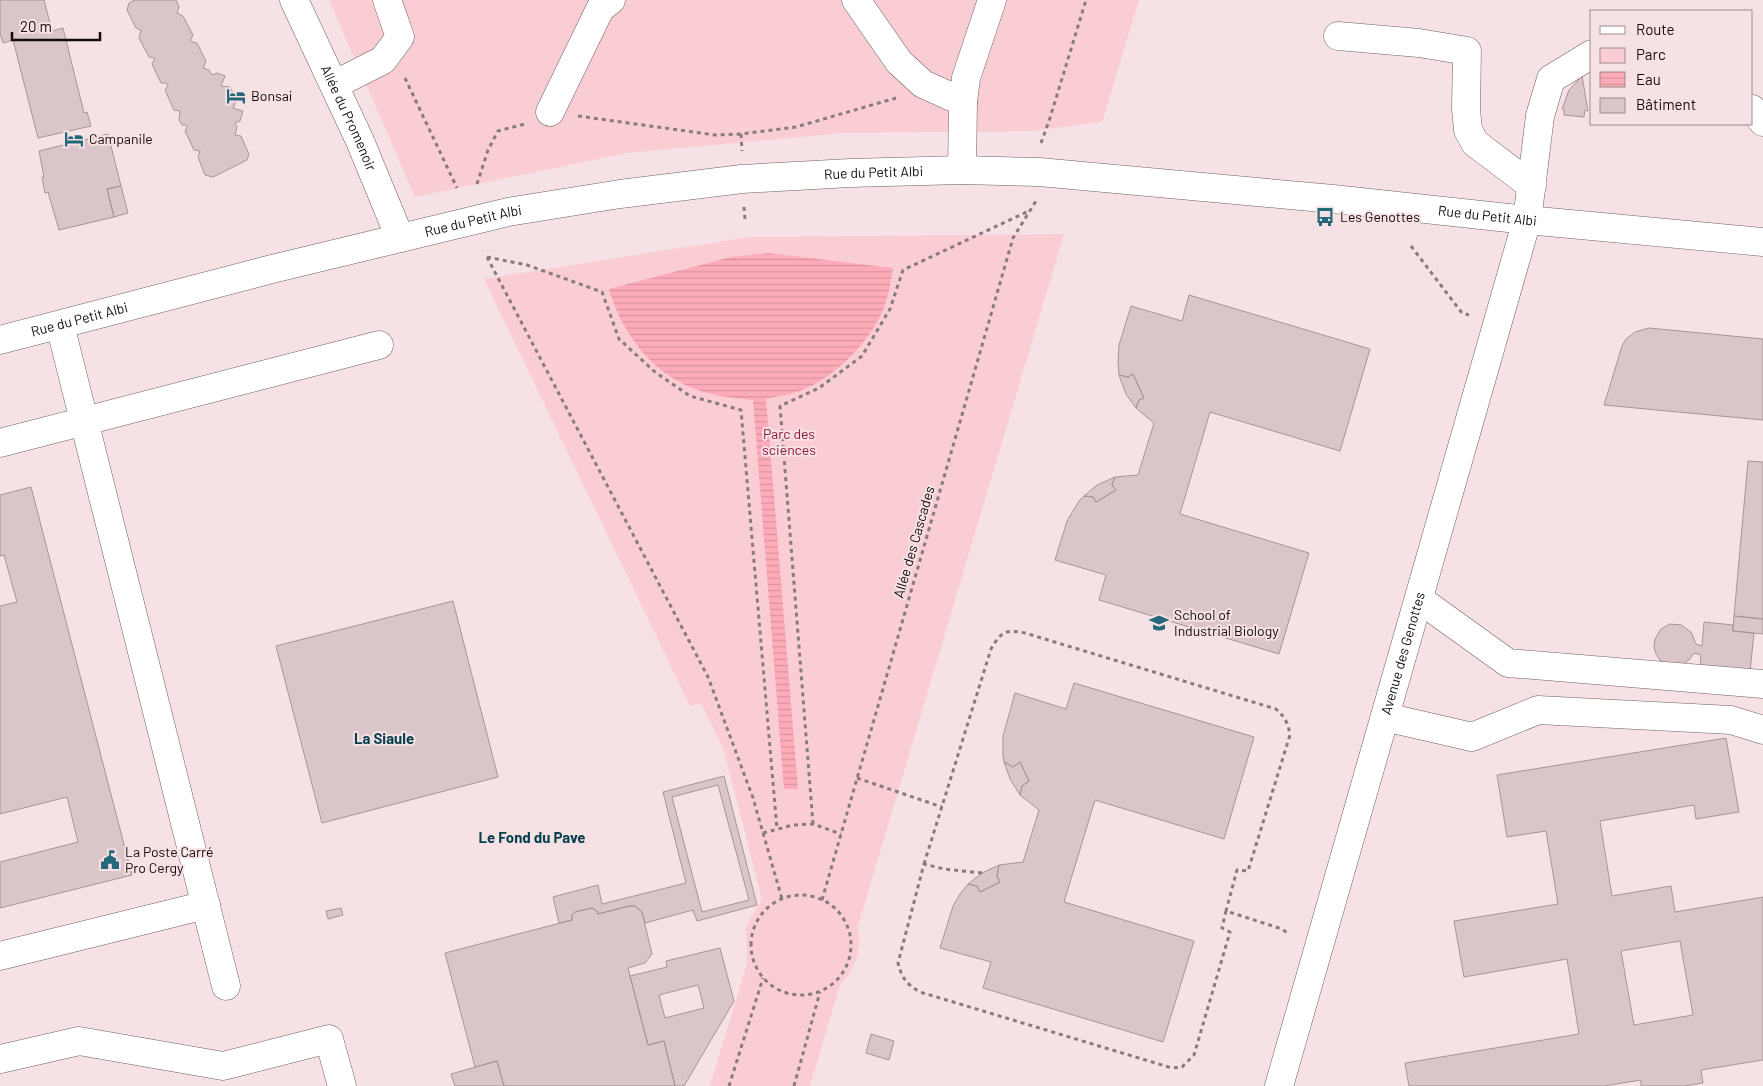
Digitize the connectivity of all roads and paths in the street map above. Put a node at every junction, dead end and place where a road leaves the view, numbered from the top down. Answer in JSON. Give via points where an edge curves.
{"nodes":[{"id":1,"x":294,"y":0,"type":"edge"},
{"id":2,"x":387,"y":0,"type":"edge"},
{"id":3,"x":611,"y":0,"type":"edge"},
{"id":4,"x":856,"y":0,"type":"edge"},
{"id":5,"x":992,"y":0,"type":"edge"},
{"id":6,"x":1086,"y":0,"type":"edge"},
{"id":7,"x":1338,"y":36,"type":"dead end"},
{"id":8,"x":1590,"y":55,"type":"edge"},
{"id":9,"x":383,"y":60,"type":"junction"},
{"id":10,"x":334,"y":85,"type":"junction"},
{"id":11,"x":895,"y":98,"type":"dead end"},
{"id":12,"x":963,"y":102,"type":"junction"},
{"id":13,"x":1753,"y":110,"type":"edge"},
{"id":14,"x":550,"y":112,"type":"junction"},
{"id":15,"x":1763,"y":122,"type":"edge"},
{"id":16,"x":1040,"y":145,"type":"dead end"},
{"id":17,"x":962,"y":170,"type":"junction"},
{"id":18,"x":478,"y":184,"type":"dead end"},
{"id":19,"x":1532,"y":186,"type":"junction"},
{"id":20,"x":457,"y":188,"type":"dead end"},
{"id":21,"x":1038,"y":196,"type":"dead end"},
{"id":22,"x":1031,"y":210,"type":"junction"},
{"id":23,"x":1527,"y":220,"type":"junction"},
{"id":24,"x":400,"y":238,"type":"junction"},
{"id":25,"x":1763,"y":242,"type":"edge"},
{"id":26,"x":1411,"y":246,"type":"dead end"},
{"id":27,"x":1471,"y":315,"type":"dead end"},
{"id":28,"x":60,"y":325,"type":"junction"},
{"id":29,"x":0,"y":340,"type":"edge"},
{"id":30,"x":380,"y":346,"type":"dead end"},
{"id":31,"x":84,"y":421,"type":"junction"},
{"id":32,"x":0,"y":443,"type":"edge"},
{"id":33,"x":1419,"y":599,"type":"junction"},
{"id":34,"x":1763,"y":684,"type":"edge"},
{"id":35,"x":1385,"y":717,"type":"junction"},
{"id":36,"x":1763,"y":730,"type":"edge"},
{"id":37,"x":857,"y":778,"type":"junction"},
{"id":38,"x":942,"y":807,"type":"junction"},
{"id":39,"x":813,"y":824,"type":"junction"},
{"id":40,"x":777,"y":829,"type":"junction"},
{"id":41,"x":763,"y":832,"type":"junction"},
{"id":42,"x":841,"y":834,"type":"junction"},
{"id":43,"x":924,"y":864,"type":"junction"},
{"id":44,"x":982,"y":873,"type":"dead end"},
{"id":45,"x":782,"y":899,"type":"junction"},
{"id":46,"x":822,"y":900,"type":"junction"},
{"id":47,"x":206,"y":905,"type":"junction"},
{"id":48,"x":1226,"y":911,"type":"junction"},
{"id":49,"x":1289,"y":934,"type":"dead end"},
{"id":50,"x":0,"y":956,"type":"edge"},
{"id":51,"x":763,"y":978,"type":"junction"},
{"id":52,"x":226,"y":986,"type":"dead end"},
{"id":53,"x":820,"y":991,"type":"junction"},
{"id":54,"x":0,"y":1059,"type":"edge"},
{"id":55,"x":342,"y":1086,"type":"edge"},
{"id":56,"x":729,"y":1086,"type":"edge"},
{"id":57,"x":794,"y":1086,"type":"edge"},
{"id":58,"x":1279,"y":1086,"type":"edge"}],
"edges":[{"from":1,"to":10,"type":"street","name":"Allée du Promenoir"},
{"from":2,"to":9,"type":"street","via":[[400,38]]},
{"from":3,"to":14,"type":"street","via":[[600,9]]},
{"from":4,"to":12,"type":"street","via":[[899,62],[923,84]]},
{"from":5,"to":12,"type":"street","via":[[966,78]]},
{"from":6,"to":16,"type":"path"},
{"from":7,"to":19,"type":"street","via":[[1467,51],[1468,130],[1475,143]]},
{"from":8,"to":19,"type":"street","name":"Avenue des Genottes","via":[[1551,79],[1540,116]]},
{"from":9,"to":10,"type":"street"},
{"from":9,"to":20,"type":"path","via":[[407,80]]},
{"from":10,"to":24,"type":"street","name":"Allée du Promenoir"},
{"from":11,"to":14,"type":"path","via":[[796,127],[741,134],[715,134]]},
{"from":12,"to":17,"type":"street"},
{"from":13,"to":15,"type":"street"},
{"from":14,"to":18,"type":"path","via":[[526,124],[498,131],[488,150]]},
{"from":17,"to":23,"type":"street","name":"Rue du Petit Albi","via":[[1039,172]]},
{"from":17,"to":24,"type":"street","name":"Rue du Petit Albi","via":[[742,179],[518,211]]},
{"from":19,"to":23,"type":"street","name":"Avenue des Genottes"},
{"from":21,"to":22,"type":"path","name":"Allée des Cascades"},
{"from":22,"to":37,"type":"path","name":"Allée des Cascades","via":[[1013,238]]},
{"from":22,"to":39,"type":"path","via":[[903,270],[890,310],[862,356],[820,388],[780,406]]},
{"from":23,"to":25,"type":"street","name":"Rue du Petit Albi"},
{"from":23,"to":33,"type":"street","name":"Avenue des Genottes"},
{"from":24,"to":28,"type":"street","name":"Rue du Petit Albi"},
{"from":26,"to":27,"type":"path","via":[[1462,313]]},
{"from":28,"to":29,"type":"street","name":"Rue du Petit Albi"},
{"from":28,"to":31,"type":"street"},
{"from":30,"to":31,"type":"street"},
{"from":31,"to":32,"type":"street"},
{"from":31,"to":47,"type":"street"},
{"from":33,"to":34,"type":"street","via":[[1508,663]]},
{"from":33,"to":35,"type":"street","name":"Avenue des Genottes"},
{"from":35,"to":36,"type":"street","via":[[1472,737],[1538,710],[1731,720]]},
{"from":35,"to":58,"type":"street","name":"Avenue des Genottes"},
{"from":37,"to":38,"type":"path"},
{"from":37,"to":42,"type":"path","name":"Allée des Cascades"},
{"from":38,"to":43,"type":"path"},
{"from":38,"to":48,"type":"path","via":[[991,649],[999,635],[1012,630],[1276,709],[1288,723],[1290,735],[1248,871],[1237,870]]},
{"from":39,"to":40,"type":"path"},
{"from":39,"to":42,"type":"path"},
{"from":40,"to":41,"type":"path"},
{"from":40,"to":41,"type":"path","via":[[741,410],[690,396],[655,372],[619,339],[602,292],[528,265],[487,257],[708,677]]},
{"from":41,"to":45,"type":"path"},
{"from":42,"to":46,"type":"path","name":"Allée des Cascades"},
{"from":43,"to":44,"type":"path"},
{"from":43,"to":48,"type":"path","via":[[898,963],[902,977],[910,986],[920,992],[1172,1068],[1182,1067],[1194,1055],[1230,932],[1222,928]]},
{"from":45,"to":46,"type":"path","via":[[799,895]]},
{"from":45,"to":51,"type":"path","via":[[767,908],[753,930],[752,956]]},
{"from":46,"to":53,"type":"path","via":[[830,904],[847,924],[851,951],[846,968],[834,982]]},
{"from":47,"to":50,"type":"street"},
{"from":47,"to":52,"type":"street"},
{"from":48,"to":49,"type":"path"},
{"from":51,"to":53,"type":"path","via":[[789,994],[805,995]]},
{"from":51,"to":56,"type":"path"},
{"from":53,"to":57,"type":"path"},
{"from":54,"to":55,"type":"street","via":[[79,1041],[223,1066],[329,1039]]}]}
